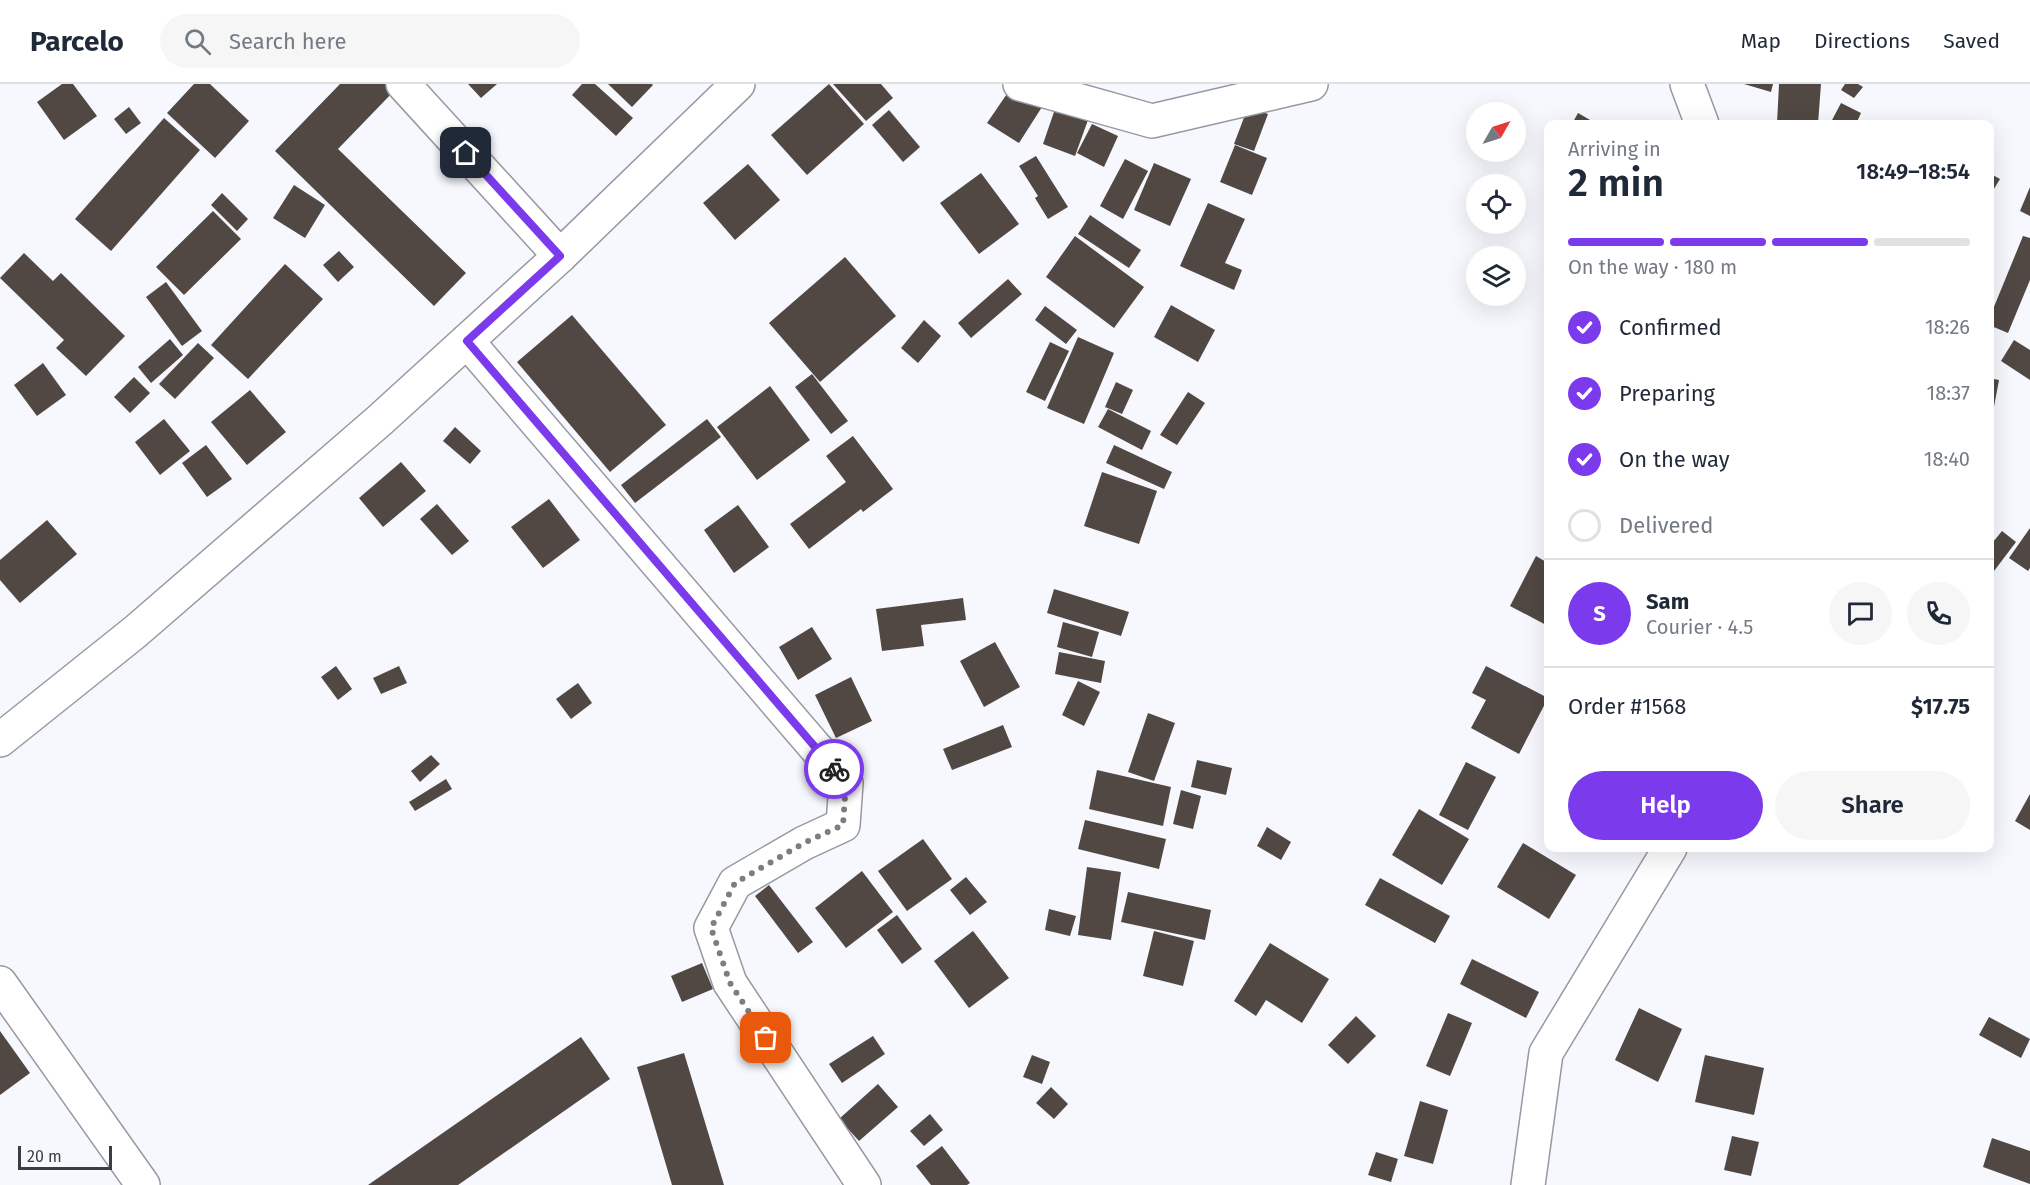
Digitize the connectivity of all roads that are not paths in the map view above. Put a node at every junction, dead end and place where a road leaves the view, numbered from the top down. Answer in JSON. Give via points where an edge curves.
{"nodes":[{"id":1,"x":402,"y":84,"type":"edge"},
{"id":2,"x":738,"y":84,"type":"edge"},
{"id":3,"x":1020,"y":84,"type":"edge"},
{"id":4,"x":1311,"y":84,"type":"edge"},
{"id":5,"x":1687,"y":84,"type":"edge"},
{"id":6,"x":1700,"y":120,"type":"edge"},
{"id":7,"x":560,"y":256,"type":"junction"},
{"id":8,"x":467,"y":341,"type":"junction"},
{"id":9,"x":0,"y":740,"type":"edge"},
{"id":10,"x":1668,"y":852,"type":"edge"},
{"id":11,"x":0,"y":983,"type":"edge"},
{"id":12,"x":143,"y":1185,"type":"edge"},
{"id":13,"x":864,"y":1185,"type":"edge"},
{"id":14,"x":1528,"y":1185,"type":"edge"}],
"edges":[{"from":1,"to":7,"type":"street"},
{"from":2,"to":7,"type":"street"},
{"from":3,"to":4,"type":"street","via":[[1152,121]]},
{"from":5,"to":6,"type":"street"},
{"from":7,"to":8,"type":"street"},
{"from":8,"to":9,"type":"street","via":[[135,632]]},
{"from":8,"to":13,"type":"street","via":[[846,783],[843,825],[735,883],[711,928],[730,983]]},
{"from":10,"to":14,"type":"street","via":[[1546,1053]]},
{"from":11,"to":12,"type":"street"}]}
